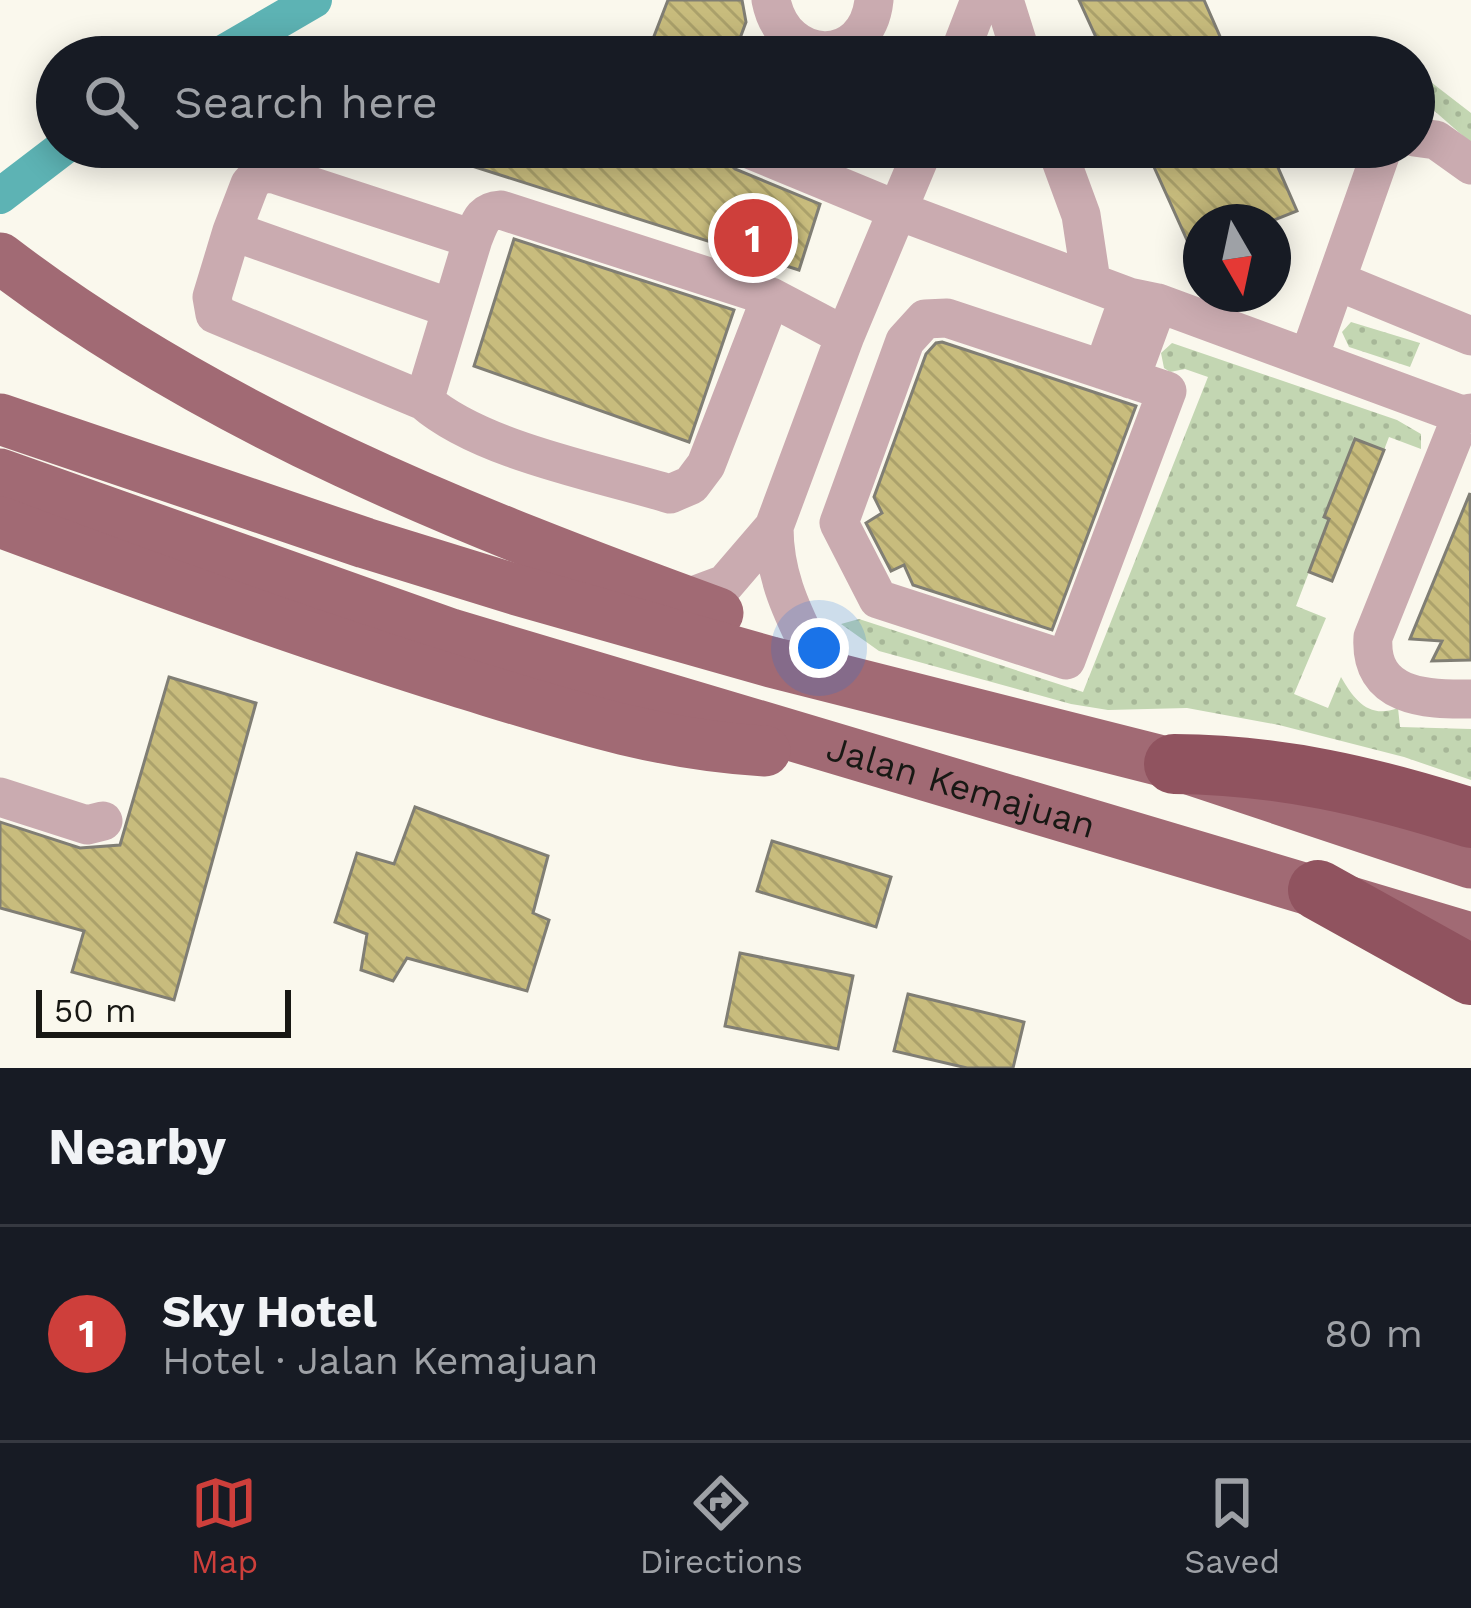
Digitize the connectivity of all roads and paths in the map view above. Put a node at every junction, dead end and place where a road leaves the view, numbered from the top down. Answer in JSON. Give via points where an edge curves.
{"nodes":[{"id":1,"x":771,"y":0,"type":"edge"},
{"id":2,"x":980,"y":0,"type":"edge"},
{"id":3,"x":1004,"y":0,"type":"edge"},
{"id":4,"x":789,"y":36,"type":"edge"},
{"id":5,"x":966,"y":36,"type":"edge"},
{"id":6,"x":1015,"y":36,"type":"edge"},
{"id":7,"x":1435,"y":140,"type":"edge"},
{"id":8,"x":1471,"y":165,"type":"edge"},
{"id":9,"x":795,"y":168,"type":"edge"},
{"id":10,"x":916,"y":168,"type":"edge"},
{"id":11,"x":1064,"y":168,"type":"edge"},
{"id":12,"x":1376,"y":168,"type":"edge"},
{"id":13,"x":899,"y":211,"type":"junction"},
{"id":14,"x":232,"y":231,"type":"junction"},
{"id":15,"x":473,"y":239,"type":"junction"},
{"id":16,"x":0,"y":258,"type":"edge"},
{"id":17,"x":1091,"y":281,"type":"junction"},
{"id":18,"x":1337,"y":281,"type":"junction"},
{"id":19,"x":771,"y":297,"type":"junction"},
{"id":20,"x":1144,"y":300,"type":"junction"},
{"id":21,"x":450,"y":308,"type":"junction"},
{"id":22,"x":845,"y":336,"type":"junction"},
{"id":23,"x":1471,"y":336,"type":"edge"},
{"id":24,"x":1309,"y":358,"type":"junction"},
{"id":25,"x":1117,"y":374,"type":"junction"},
{"id":26,"x":424,"y":401,"type":"junction"},
{"id":27,"x":1466,"y":414,"type":"edge"},
{"id":28,"x":0,"y":419,"type":"edge"},
{"id":29,"x":0,"y":474,"type":"edge"},
{"id":30,"x":0,"y":522,"type":"edge"},
{"id":31,"x":774,"y":527,"type":"junction"},
{"id":32,"x":682,"y":600,"type":"junction"},
{"id":33,"x":808,"y":646,"type":"junction"},
{"id":34,"x":864,"y":683,"type":"junction"},
{"id":35,"x":1471,"y":698,"type":"edge"},
{"id":36,"x":850,"y":756,"type":"junction"},
{"id":37,"x":1174,"y":764,"type":"junction"},
{"id":38,"x":0,"y":796,"type":"edge"},
{"id":39,"x":1471,"y":818,"type":"edge"},
{"id":40,"x":104,"y":820,"type":"dead end"},
{"id":41,"x":1471,"y":862,"type":"edge"},
{"id":42,"x":1318,"y":890,"type":"junction"},
{"id":43,"x":1471,"y":938,"type":"edge"},
{"id":44,"x":1471,"y":975,"type":"edge"}],
"edges":[{"from":1,"to":4,"type":"street"},
{"from":2,"to":5,"type":"street"},
{"from":3,"to":6,"type":"street"},
{"from":7,"to":8,"type":"street"},
{"from":9,"to":13,"type":"street"},
{"from":10,"to":13,"type":"street"},
{"from":11,"to":17,"type":"street"},
{"from":12,"to":18,"type":"street"},
{"from":13,"to":17,"type":"street"},
{"from":13,"to":22,"type":"street"},
{"from":14,"to":15,"type":"street","via":[[260,173]]},
{"from":14,"to":21,"type":"street"},
{"from":14,"to":26,"type":"street","via":[[212,297],[215,314]]},
{"from":15,"to":19,"type":"street","via":[[482,217],[501,210]]},
{"from":15,"to":21,"type":"street"},
{"from":16,"to":32,"type":"main road","via":[[50,296],[294,439]]},
{"from":17,"to":20,"type":"street"},
{"from":18,"to":23,"type":"street"},
{"from":18,"to":24,"type":"street"},
{"from":19,"to":22,"type":"street"},
{"from":19,"to":26,"type":"street","via":[[706,465],[670,494],[485,437],[447,422]]},
{"from":20,"to":24,"type":"street"},
{"from":20,"to":25,"type":"street"},
{"from":21,"to":26,"type":"street"},
{"from":22,"to":31,"type":"street"},
{"from":24,"to":27,"type":"street"},
{"from":25,"to":25,"type":"street","via":[[947,318],[914,328],[839,523],[878,599],[1066,660],[1167,392]]},
{"from":27,"to":35,"type":"street","via":[[1372,652],[1395,687],[1436,700]]},
{"from":28,"to":34,"type":"main road","name":"Jalan Kemajuan","via":[[517,590]]},
{"from":29,"to":36,"type":"main road","name":"Jalan Kemajuan","via":[[451,634]]},
{"from":30,"to":36,"type":"main road","via":[[275,624],[627,734]]},
{"from":31,"to":32,"type":"street","via":[[724,584]]},
{"from":31,"to":33,"type":"street","via":[[774,559]]},
{"from":32,"to":33,"type":"main road"},
{"from":33,"to":34,"type":"main road"},
{"from":34,"to":37,"type":"main road","name":"Jalan Kemajuan"},
{"from":36,"to":42,"type":"main road","name":"Jalan Kemajuan"},
{"from":37,"to":39,"type":"highway","via":[[1320,776]]},
{"from":37,"to":41,"type":"main road","name":"Jalan Kemajuan"},
{"from":38,"to":40,"type":"street","via":[[88,825]]},
{"from":42,"to":43,"type":"main road","name":"Jalan Kemajuan"},
{"from":42,"to":44,"type":"highway"}]}
